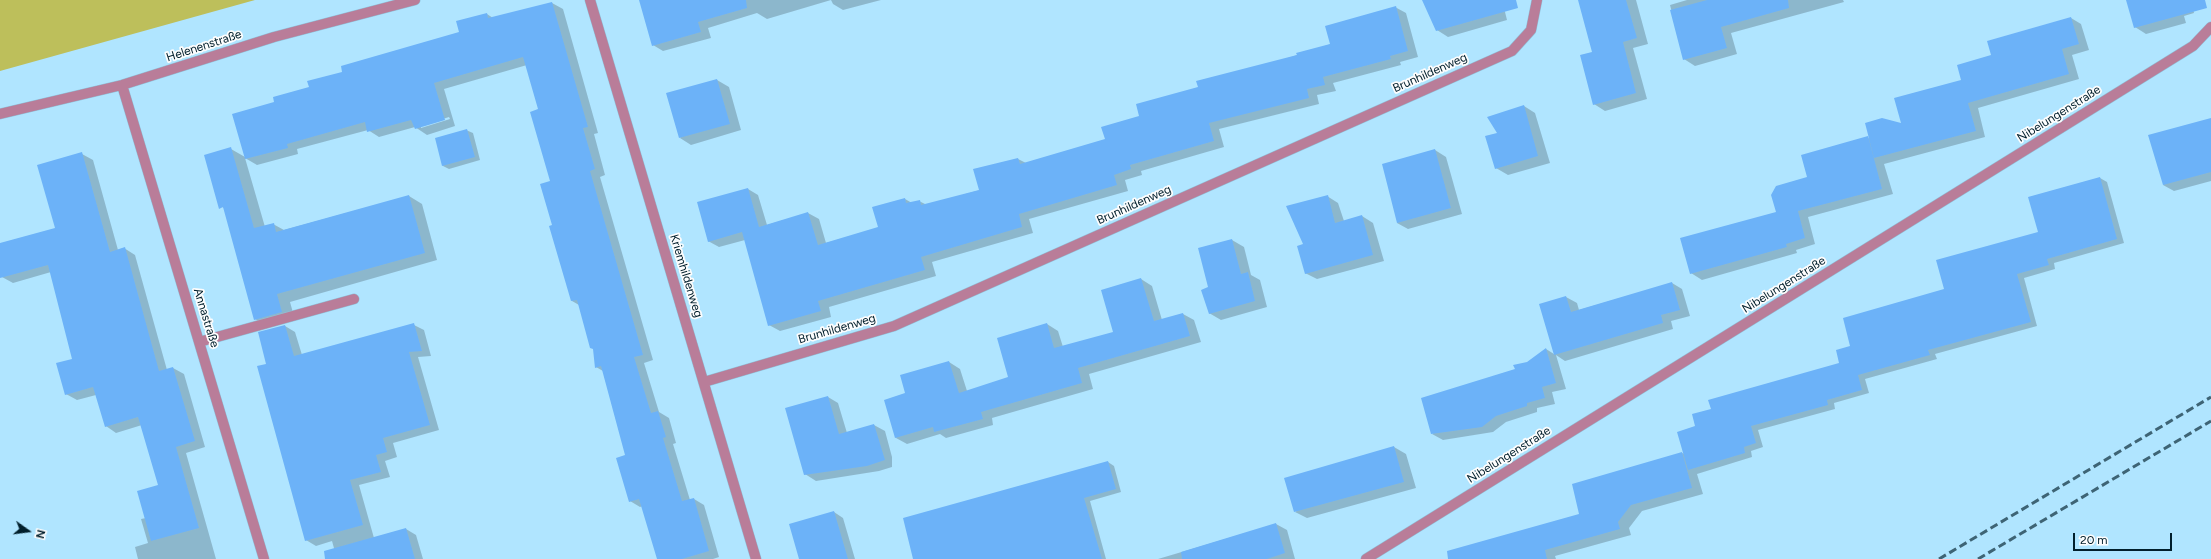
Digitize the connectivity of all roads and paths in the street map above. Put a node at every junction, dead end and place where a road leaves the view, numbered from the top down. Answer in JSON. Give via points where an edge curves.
{"nodes":[{"id":1,"x":415,"y":0,"type":"edge"},
{"id":2,"x":590,"y":0,"type":"edge"},
{"id":3,"x":1537,"y":0,"type":"edge"},
{"id":4,"x":2211,"y":27,"type":"edge"},
{"id":5,"x":122,"y":86,"type":"junction"},
{"id":6,"x":0,"y":114,"type":"edge"},
{"id":7,"x":354,"y":299,"type":"dead end"},
{"id":8,"x":199,"y":342,"type":"junction"},
{"id":9,"x":704,"y":382,"type":"junction"},
{"id":10,"x":264,"y":559,"type":"edge"},
{"id":11,"x":756,"y":559,"type":"edge"},
{"id":12,"x":1366,"y":559,"type":"edge"}],
"edges":[{"from":1,"to":5,"type":"street","name":"Helenenstraße","via":[[274,37]]},
{"from":2,"to":9,"type":"street","name":"Kriemhildenweg"},
{"from":3,"to":9,"type":"street","name":"Brunhildenweg","via":[[1532,30],[1512,51],[894,326]]},
{"from":4,"to":12,"type":"street","name":"Nibelungenstraße","via":[[2193,46]]},
{"from":5,"to":6,"type":"street","name":"Helenenstraße"},
{"from":5,"to":8,"type":"street","name":"Annastraße"},
{"from":7,"to":8,"type":"street"},
{"from":8,"to":10,"type":"street","name":"Annastraße"},
{"from":9,"to":11,"type":"street","name":"Kriemhildenweg"}]}
